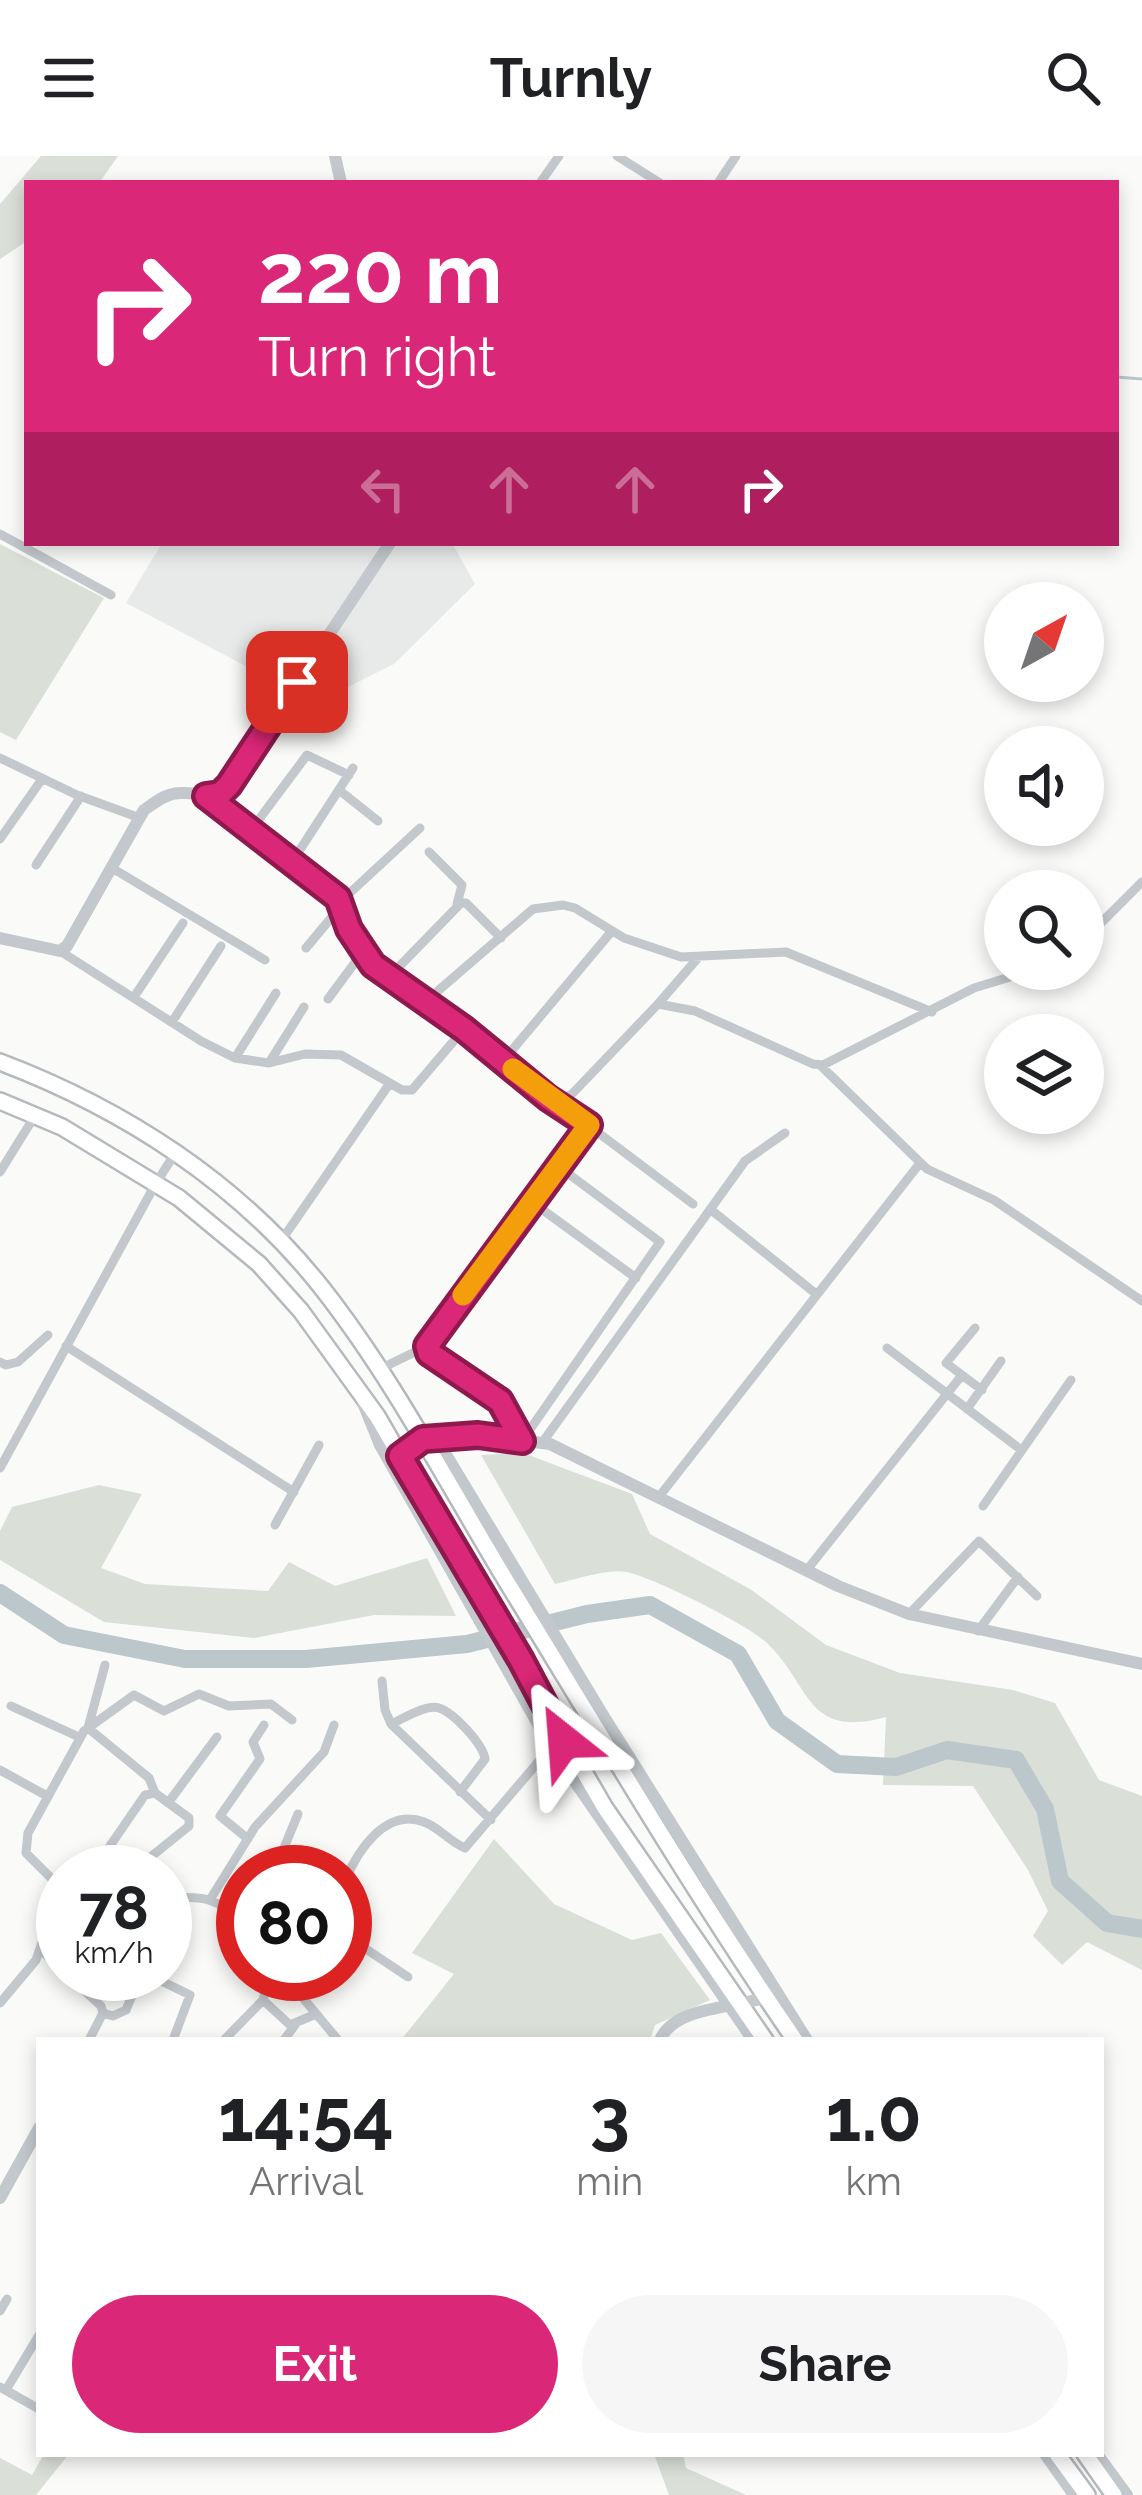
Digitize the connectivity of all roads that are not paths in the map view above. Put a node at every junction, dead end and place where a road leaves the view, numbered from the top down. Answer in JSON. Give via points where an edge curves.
{"nodes":[{"id":1,"x":617,"y":156,"type":"edge"},
{"id":2,"x":655,"y":180,"type":"edge"},
{"id":3,"x":0,"y":534,"type":"edge"},
{"id":4,"x":387,"y":546,"type":"edge"},
{"id":5,"x":111,"y":595,"type":"dead end"},
{"id":6,"x":0,"y":758,"type":"edge"},
{"id":7,"x":42,"y":779,"type":"junction"},
{"id":8,"x":339,"y":790,"type":"junction"},
{"id":9,"x":81,"y":796,"type":"junction"},
{"id":10,"x":206,"y":796,"type":"junction"},
{"id":11,"x":140,"y":818,"type":"junction"},
{"id":12,"x":378,"y":821,"type":"dead end"},
{"id":13,"x":420,"y":828,"type":"dead end"},
{"id":14,"x":251,"y":830,"type":"junction"},
{"id":15,"x":0,"y":839,"type":"edge"},
{"id":16,"x":429,"y":852,"type":"dead end"},
{"id":17,"x":292,"y":862,"type":"junction"},
{"id":18,"x":36,"y":865,"type":"dead end"},
{"id":19,"x":112,"y":868,"type":"junction"},
{"id":20,"x":1142,"y":882,"type":"edge"},
{"id":21,"x":340,"y":904,"type":"junction"},
{"id":22,"x":457,"y":904,"type":"junction"},
{"id":23,"x":1104,"y":920,"type":"edge"},
{"id":24,"x":183,"y":923,"type":"dead end"},
{"id":25,"x":611,"y":932,"type":"junction"},
{"id":26,"x":0,"y":938,"type":"edge"},
{"id":27,"x":501,"y":938,"type":"junction"},
{"id":28,"x":221,"y":946,"type":"dead end"},
{"id":29,"x":306,"y":948,"type":"dead end"},
{"id":30,"x":60,"y":951,"type":"junction"},
{"id":31,"x":362,"y":952,"type":"junction"},
{"id":32,"x":697,"y":959,"type":"junction"},
{"id":33,"x":265,"y":960,"type":"dead end"},
{"id":34,"x":389,"y":977,"type":"junction"},
{"id":35,"x":984,"y":985,"type":"edge"},
{"id":36,"x":276,"y":993,"type":"dead end"},
{"id":37,"x":134,"y":997,"type":"junction"},
{"id":38,"x":328,"y":999,"type":"dead end"},
{"id":39,"x":425,"y":1002,"type":"junction"},
{"id":40,"x":658,"y":1004,"type":"junction"},
{"id":41,"x":304,"y":1006,"type":"dead end"},
{"id":42,"x":932,"y":1012,"type":"junction"},
{"id":43,"x":172,"y":1022,"type":"junction"},
{"id":44,"x":464,"y":1029,"type":"junction"},
{"id":45,"x":235,"y":1058,"type":"junction"},
{"id":46,"x":503,"y":1061,"type":"junction"},
{"id":47,"x":0,"y":1062,"type":"edge"},
{"id":48,"x":269,"y":1064,"type":"junction"},
{"id":49,"x":824,"y":1064,"type":"junction"},
{"id":50,"x":390,"y":1083,"type":"junction"},
{"id":51,"x":0,"y":1101,"type":"edge"},
{"id":52,"x":556,"y":1101,"type":"junction"},
{"id":53,"x":36,"y":1114,"type":"junction"},
{"id":54,"x":589,"y":1125,"type":"junction"},
{"id":55,"x":785,"y":1133,"type":"dead end"},
{"id":56,"x":176,"y":1152,"type":"junction"},
{"id":57,"x":920,"y":1162,"type":"junction"},
{"id":58,"x":558,"y":1166,"type":"junction"},
{"id":59,"x":0,"y":1172,"type":"edge"},
{"id":60,"x":156,"y":1183,"type":"junction"},
{"id":61,"x":532,"y":1202,"type":"junction"},
{"id":62,"x":693,"y":1204,"type":"dead end"},
{"id":63,"x":710,"y":1209,"type":"junction"},
{"id":64,"x":281,"y":1241,"type":"junction"},
{"id":65,"x":636,"y":1278,"type":"junction"},
{"id":66,"x":815,"y":1294,"type":"junction"},
{"id":67,"x":1142,"y":1300,"type":"edge"},
{"id":68,"x":975,"y":1328,"type":"dead end"},
{"id":69,"x":48,"y":1335,"type":"dead end"},
{"id":70,"x":66,"y":1346,"type":"junction"},
{"id":71,"x":427,"y":1346,"type":"junction"},
{"id":72,"x":887,"y":1348,"type":"dead end"},
{"id":73,"x":1001,"y":1361,"type":"dead end"},
{"id":74,"x":0,"y":1362,"type":"edge"},
{"id":75,"x":380,"y":1369,"type":"junction"},
{"id":76,"x":962,"y":1375,"type":"junction"},
{"id":77,"x":1071,"y":1380,"type":"dead end"},
{"id":78,"x":982,"y":1390,"type":"junction"},
{"id":79,"x":946,"y":1395,"type":"junction"},
{"id":80,"x":967,"y":1409,"type":"junction"},
{"id":81,"x":430,"y":1439,"type":"junction"},
{"id":82,"x":522,"y":1441,"type":"junction"},
{"id":83,"x":541,"y":1443,"type":"junction"},
{"id":84,"x":319,"y":1445,"type":"dead end"},
{"id":85,"x":1020,"y":1449,"type":"junction"},
{"id":86,"x":395,"y":1459,"type":"junction"},
{"id":87,"x":0,"y":1468,"type":"edge"},
{"id":88,"x":294,"y":1492,"type":"junction"},
{"id":89,"x":658,"y":1498,"type":"junction"},
{"id":90,"x":983,"y":1506,"type":"dead end"},
{"id":91,"x":274,"y":1525,"type":"dead end"},
{"id":92,"x":806,"y":1571,"type":"junction"},
{"id":93,"x":1018,"y":1577,"type":"junction"},
{"id":94,"x":1037,"y":1596,"type":"dead end"},
{"id":95,"x":909,"y":1614,"type":"junction"},
{"id":96,"x":978,"y":1631,"type":"junction"},
{"id":97,"x":514,"y":1663,"type":"junction"},
{"id":98,"x":1142,"y":1664,"type":"edge"},
{"id":99,"x":105,"y":1665,"type":"dead end"},
{"id":100,"x":382,"y":1681,"type":"dead end"},
{"id":101,"x":11,"y":1706,"type":"dead end"},
{"id":102,"x":292,"y":1720,"type":"dead end"},
{"id":103,"x":391,"y":1724,"type":"junction"},
{"id":104,"x":264,"y":1725,"type":"dead end"},
{"id":105,"x":334,"y":1725,"type":"dead end"},
{"id":106,"x":88,"y":1727,"type":"junction"},
{"id":107,"x":79,"y":1737,"type":"junction"},
{"id":108,"x":217,"y":1737,"type":"dead end"},
{"id":109,"x":550,"y":1747,"type":"junction"},
{"id":110,"x":0,"y":1770,"type":"edge"},
{"id":111,"x":460,"y":1792,"type":"junction"},
{"id":112,"x":155,"y":1793,"type":"junction"},
{"id":113,"x":47,"y":1796,"type":"junction"},
{"id":114,"x":168,"y":1803,"type":"junction"},
{"id":115,"x":298,"y":1814,"type":"dead end"},
{"id":116,"x":488,"y":1823,"type":"junction"},
{"id":117,"x":248,"y":1839,"type":"junction"},
{"id":118,"x":109,"y":1845,"type":"edge"},
{"id":119,"x":163,"y":1845,"type":"edge"},
{"id":120,"x":285,"y":1845,"type":"edge"},
{"id":121,"x":363,"y":1845,"type":"edge"},
{"id":122,"x":36,"y":1864,"type":"edge"},
{"id":123,"x":192,"y":1896,"type":"edge"},
{"id":124,"x":211,"y":1898,"type":"junction"},
{"id":125,"x":216,"y":1902,"type":"edge"},
{"id":126,"x":372,"y":1953,"type":"edge"},
{"id":127,"x":36,"y":1957,"type":"edge"},
{"id":128,"x":408,"y":1977,"type":"dead end"},
{"id":129,"x":770,"y":1995,"type":"junction"},
{"id":130,"x":96,"y":2001,"type":"edge"},
{"id":131,"x":130,"y":2001,"type":"edge"},
{"id":132,"x":191,"y":2001,"type":"edge"},
{"id":133,"x":262,"y":2001,"type":"edge"},
{"id":134,"x":264,"y":2001,"type":"edge"},
{"id":135,"x":305,"y":2001,"type":"edge"},
{"id":136,"x":0,"y":2003,"type":"edge"},
{"id":137,"x":736,"y":2007,"type":"junction"},
{"id":138,"x":103,"y":2014,"type":"junction"},
{"id":139,"x":316,"y":2014,"type":"junction"},
{"id":140,"x":295,"y":2025,"type":"junction"},
{"id":141,"x":91,"y":2037,"type":"edge"},
{"id":142,"x":174,"y":2037,"type":"edge"},
{"id":143,"x":227,"y":2037,"type":"edge"},
{"id":144,"x":286,"y":2037,"type":"edge"},
{"id":145,"x":335,"y":2037,"type":"edge"},
{"id":146,"x":662,"y":2037,"type":"edge"},
{"id":147,"x":751,"y":2037,"type":"edge"},
{"id":148,"x":762,"y":2037,"type":"edge"},
{"id":149,"x":793,"y":2037,"type":"edge"},
{"id":150,"x":805,"y":2037,"type":"edge"},
{"id":151,"x":36,"y":2133,"type":"edge"},
{"id":152,"x":0,"y":2198,"type":"edge"},
{"id":153,"x":7,"y":2299,"type":"dead end"},
{"id":154,"x":0,"y":2311,"type":"edge"},
{"id":155,"x":36,"y":2339,"type":"edge"},
{"id":156,"x":3,"y":2388,"type":"edge"},
{"id":157,"x":36,"y":2407,"type":"edge"},
{"id":158,"x":1047,"y":2457,"type":"edge"},
{"id":159,"x":1060,"y":2457,"type":"edge"},
{"id":160,"x":1087,"y":2457,"type":"edge"},
{"id":161,"x":1099,"y":2457,"type":"edge"},
{"id":162,"x":1074,"y":2495,"type":"edge"},
{"id":163,"x":1087,"y":2495,"type":"edge"},
{"id":164,"x":1114,"y":2495,"type":"edge"},
{"id":165,"x":1126,"y":2495,"type":"edge"}],
"edges":[{"from":1,"to":2,"type":"street"},
{"from":3,"to":5,"type":"street"},
{"from":4,"to":10,"type":"street","via":[[229,785]]},
{"from":6,"to":7,"type":"street"},
{"from":7,"to":9,"type":"street"},
{"from":7,"to":15,"type":"street"},
{"from":8,"to":12,"type":"street"},
{"from":8,"to":14,"type":"street","via":[[351,772],[308,755]]},
{"from":8,"to":17,"type":"street"},
{"from":9,"to":11,"type":"street"},
{"from":9,"to":18,"type":"street"},
{"from":10,"to":11,"type":"street","via":[[162,797]]},
{"from":10,"to":14,"type":"street"},
{"from":11,"to":19,"type":"street"},
{"from":13,"to":21,"type":"street"},
{"from":14,"to":17,"type":"street"},
{"from":16,"to":22,"type":"street","via":[[462,885]]},
{"from":17,"to":21,"type":"street"},
{"from":19,"to":30,"type":"street"},
{"from":19,"to":33,"type":"street"},
{"from":20,"to":23,"type":"street"},
{"from":21,"to":29,"type":"street"},
{"from":21,"to":31,"type":"street"},
{"from":22,"to":27,"type":"street","via":[[466,903]]},
{"from":22,"to":34,"type":"street"},
{"from":24,"to":37,"type":"street"},
{"from":25,"to":27,"type":"street","via":[[563,905],[533,910]]},
{"from":25,"to":32,"type":"street"},
{"from":25,"to":46,"type":"street"},
{"from":26,"to":30,"type":"street"},
{"from":27,"to":39,"type":"street"},
{"from":28,"to":43,"type":"street"},
{"from":30,"to":37,"type":"street"},
{"from":31,"to":34,"type":"street"},
{"from":31,"to":38,"type":"street"},
{"from":32,"to":40,"type":"street"},
{"from":32,"to":42,"type":"street","via":[[786,952]]},
{"from":34,"to":39,"type":"street"},
{"from":35,"to":42,"type":"street"},
{"from":36,"to":45,"type":"street"},
{"from":37,"to":43,"type":"street"},
{"from":39,"to":44,"type":"street"},
{"from":40,"to":49,"type":"street"},
{"from":40,"to":52,"type":"street"},
{"from":41,"to":48,"type":"street"},
{"from":42,"to":49,"type":"street"},
{"from":43,"to":45,"type":"street"},
{"from":44,"to":46,"type":"street"},
{"from":44,"to":50,"type":"street","via":[[418,1087]]},
{"from":45,"to":48,"type":"street"},
{"from":46,"to":52,"type":"street"},
{"from":47,"to":56,"type":"highway"},
{"from":48,"to":50,"type":"street","via":[[341,1055]]},
{"from":49,"to":57,"type":"street"},
{"from":50,"to":64,"type":"street"},
{"from":51,"to":53,"type":"highway"},
{"from":52,"to":54,"type":"street"},
{"from":53,"to":59,"type":"street"},
{"from":53,"to":60,"type":"highway"},
{"from":54,"to":58,"type":"street"},
{"from":54,"to":62,"type":"street"},
{"from":55,"to":63,"type":"street","via":[[745,1161]]},
{"from":56,"to":60,"type":"street"},
{"from":56,"to":64,"type":"highway"},
{"from":57,"to":66,"type":"street"},
{"from":57,"to":67,"type":"street","via":[[994,1200]]},
{"from":58,"to":61,"type":"street"},
{"from":58,"to":65,"type":"street","via":[[660,1242]]},
{"from":60,"to":70,"type":"street"},
{"from":60,"to":86,"type":"highway","via":[[259,1264],[301,1311],[355,1382]]},
{"from":61,"to":65,"type":"street"},
{"from":61,"to":71,"type":"street"},
{"from":63,"to":66,"type":"street"},
{"from":63,"to":83,"type":"street"},
{"from":64,"to":75,"type":"highway"},
{"from":65,"to":82,"type":"street"},
{"from":66,"to":89,"type":"street"},
{"from":68,"to":76,"type":"street","via":[[946,1364]]},
{"from":69,"to":74,"type":"street","via":[[18,1362]]},
{"from":70,"to":87,"type":"street"},
{"from":70,"to":88,"type":"street"},
{"from":71,"to":75,"type":"street"},
{"from":71,"to":82,"type":"street","via":[[500,1401]]},
{"from":72,"to":79,"type":"street"},
{"from":73,"to":78,"type":"street"},
{"from":75,"to":81,"type":"highway"},
{"from":76,"to":78,"type":"street"},
{"from":76,"to":79,"type":"street"},
{"from":77,"to":85,"type":"street"},
{"from":78,"to":80,"type":"street"},
{"from":79,"to":80,"type":"street"},
{"from":79,"to":92,"type":"street"},
{"from":80,"to":85,"type":"street"},
{"from":81,"to":82,"type":"street"},
{"from":81,"to":86,"type":"street"},
{"from":81,"to":129,"type":"highway"},
{"from":82,"to":83,"type":"street"},
{"from":83,"to":89,"type":"street"},
{"from":84,"to":88,"type":"street"},
{"from":85,"to":90,"type":"street"},
{"from":86,"to":97,"type":"highway"},
{"from":88,"to":91,"type":"street"},
{"from":89,"to":92,"type":"street"},
{"from":92,"to":95,"type":"street"},
{"from":93,"to":94,"type":"street"},
{"from":93,"to":95,"type":"street","via":[[979,1541]]},
{"from":93,"to":96,"type":"street"},
{"from":95,"to":96,"type":"street"},
{"from":96,"to":98,"type":"street"},
{"from":97,"to":109,"type":"street"},
{"from":97,"to":137,"type":"highway"},
{"from":99,"to":106,"type":"street"},
{"from":100,"to":103,"type":"street"},
{"from":101,"to":107,"type":"street"},
{"from":102,"to":106,"type":"street","via":[[271,1704],[229,1706],[199,1694],[164,1711],[134,1695]]},
{"from":103,"to":111,"type":"street"},
{"from":103,"to":111,"type":"street","via":[[441,1708],[481,1743],[485,1759]]},
{"from":104,"to":117,"type":"street","via":[[254,1742],[260,1760],[220,1816]]},
{"from":105,"to":117,"type":"street","via":[[324,1752]]},
{"from":106,"to":107,"type":"street"},
{"from":106,"to":112,"type":"street","via":[[149,1778]]},
{"from":107,"to":113,"type":"street"},
{"from":108,"to":114,"type":"street"},
{"from":109,"to":116,"type":"street"},
{"from":109,"to":137,"type":"street"},
{"from":110,"to":113,"type":"street"},
{"from":111,"to":116,"type":"street"},
{"from":112,"to":114,"type":"street"},
{"from":112,"to":118,"type":"street","via":[[135,1805]]},
{"from":113,"to":122,"type":"street","via":[[28,1833],[26,1853]]},
{"from":114,"to":119,"type":"street","via":[[189,1826]]},
{"from":115,"to":120,"type":"street"},
{"from":116,"to":121,"type":"street","via":[[465,1848],[412,1818]]},
{"from":117,"to":124,"type":"street"},
{"from":123,"to":124,"type":"street"},
{"from":124,"to":125,"type":"street"},
{"from":126,"to":128,"type":"street"},
{"from":127,"to":136,"type":"street"},
{"from":129,"to":137,"type":"street"},
{"from":129,"to":149,"type":"highway"},
{"from":129,"to":150,"type":"street"},
{"from":130,"to":138,"type":"street"},
{"from":131,"to":138,"type":"street","via":[[126,2010]]},
{"from":132,"to":142,"type":"street"},
{"from":133,"to":143,"type":"street"},
{"from":134,"to":140,"type":"street"},
{"from":135,"to":139,"type":"street"},
{"from":137,"to":146,"type":"street","via":[[679,2018]]},
{"from":137,"to":147,"type":"street"},
{"from":137,"to":148,"type":"highway"},
{"from":138,"to":141,"type":"street"},
{"from":139,"to":140,"type":"street"},
{"from":139,"to":145,"type":"street"},
{"from":140,"to":144,"type":"street"},
{"from":151,"to":152,"type":"street"},
{"from":153,"to":154,"type":"street"},
{"from":155,"to":156,"type":"street"},
{"from":156,"to":157,"type":"street"},
{"from":158,"to":162,"type":"street"},
{"from":159,"to":163,"type":"highway"},
{"from":160,"to":164,"type":"highway"},
{"from":161,"to":165,"type":"street"}]}
